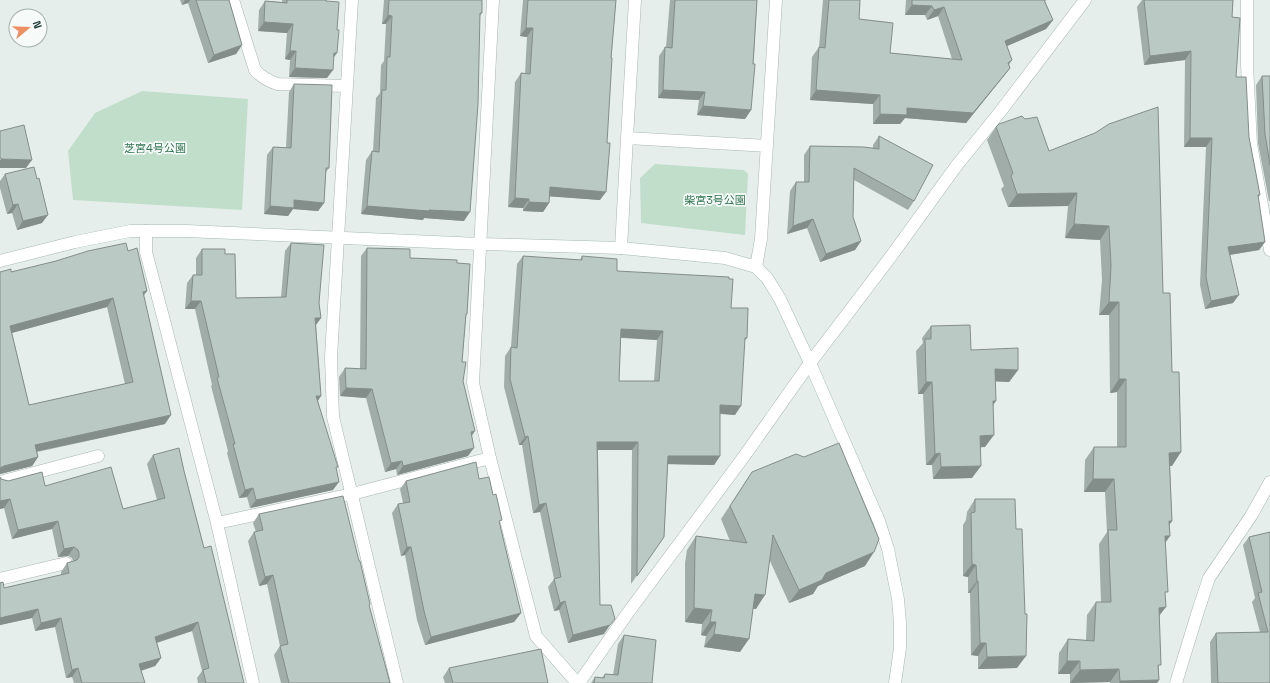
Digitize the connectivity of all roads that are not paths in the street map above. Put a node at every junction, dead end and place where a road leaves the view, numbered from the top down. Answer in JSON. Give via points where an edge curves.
{"nodes":[{"id":1,"x":233,"y":0,"type":"edge"},
{"id":2,"x":352,"y":0,"type":"edge"},
{"id":3,"x":494,"y":0,"type":"edge"},
{"id":4,"x":635,"y":0,"type":"edge"},
{"id":5,"x":776,"y":0,"type":"edge"},
{"id":6,"x":1085,"y":0,"type":"edge"},
{"id":7,"x":1247,"y":0,"type":"edge"},
{"id":8,"x":346,"y":86,"type":"junction"},
{"id":9,"x":627,"y":138,"type":"junction"},
{"id":10,"x":767,"y":146,"type":"junction"},
{"id":11,"x":146,"y":231,"type":"junction"},
{"id":12,"x":338,"y":238,"type":"junction"},
{"id":13,"x":480,"y":244,"type":"junction"},
{"id":14,"x":1270,"y":246,"type":"edge"},
{"id":15,"x":621,"y":248,"type":"junction"},
{"id":16,"x":1270,"y":250,"type":"edge"},
{"id":17,"x":0,"y":260,"type":"edge"},
{"id":18,"x":756,"y":267,"type":"junction"},
{"id":19,"x":810,"y":362,"type":"junction"},
{"id":20,"x":98,"y":456,"type":"dead end"},
{"id":21,"x":490,"y":458,"type":"junction"},
{"id":22,"x":0,"y":482,"type":"edge"},
{"id":23,"x":1270,"y":482,"type":"edge"},
{"id":24,"x":352,"y":494,"type":"junction"},
{"id":25,"x":217,"y":523,"type":"junction"},
{"id":26,"x":66,"y":563,"type":"edge"},
{"id":27,"x":0,"y":579,"type":"edge"},
{"id":28,"x":253,"y":683,"type":"edge"},
{"id":29,"x":397,"y":683,"type":"edge"},
{"id":30,"x":578,"y":683,"type":"edge"},
{"id":31,"x":895,"y":683,"type":"edge"},
{"id":32,"x":1176,"y":683,"type":"edge"}],
"edges":[{"from":1,"to":8,"type":"street","via":[[255,70],[259,74],[277,84]]},
{"from":2,"to":8,"type":"street"},
{"from":3,"to":13,"type":"street"},
{"from":4,"to":9,"type":"street"},
{"from":5,"to":10,"type":"street"},
{"from":6,"to":19,"type":"street","via":[[957,165]]},
{"from":7,"to":14,"type":"street","via":[[1251,144]]},
{"from":8,"to":12,"type":"street"},
{"from":9,"to":10,"type":"street"},
{"from":9,"to":15,"type":"street"},
{"from":10,"to":18,"type":"street","via":[[761,239]]},
{"from":11,"to":12,"type":"street"},
{"from":11,"to":17,"type":"street","via":[[130,231]]},
{"from":11,"to":25,"type":"street","via":[[146,252]]},
{"from":12,"to":13,"type":"street"},
{"from":12,"to":24,"type":"street","via":[[331,357],[333,417]]},
{"from":13,"to":15,"type":"street"},
{"from":13,"to":21,"type":"street","via":[[473,383]]},
{"from":14,"to":16,"type":"street"},
{"from":15,"to":18,"type":"street","via":[[725,258]]},
{"from":18,"to":19,"type":"street","via":[[780,299]]},
{"from":19,"to":30,"type":"street"},
{"from":19,"to":31,"type":"street","via":[[879,521],[888,549],[900,623],[900,648]]},
{"from":20,"to":22,"type":"street"},
{"from":21,"to":24,"type":"street"},
{"from":21,"to":30,"type":"street","via":[[536,636]]},
{"from":23,"to":32,"type":"street","via":[[1210,578]]},
{"from":24,"to":25,"type":"street"},
{"from":24,"to":29,"type":"street"},
{"from":25,"to":28,"type":"street"},
{"from":26,"to":27,"type":"street"}]}
